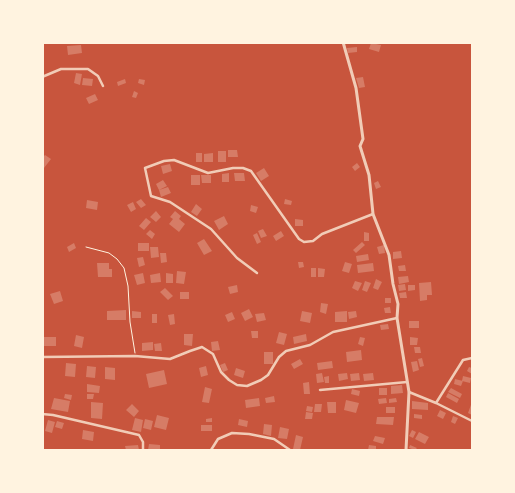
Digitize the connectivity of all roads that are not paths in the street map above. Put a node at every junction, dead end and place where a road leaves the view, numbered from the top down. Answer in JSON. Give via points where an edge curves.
{"nodes":[{"id":1,"x":342,"y":42,"type":"edge"},
{"id":2,"x":42,"y":77,"type":"edge"},
{"id":3,"x":103,"y":86,"type":"dead end"},
{"id":4,"x":373,"y":214,"type":"junction"},
{"id":5,"x":257,"y":273,"type":"dead end"},
{"id":6,"x":397,"y":318,"type":"junction"},
{"id":7,"x":42,"y":357,"type":"edge"},
{"id":8,"x":472,"y":358,"type":"edge"},
{"id":9,"x":407,"y":382,"type":"junction"},
{"id":10,"x":320,"y":390,"type":"dead end"},
{"id":11,"x":409,"y":392,"type":"junction"},
{"id":12,"x":436,"y":403,"type":"junction"},
{"id":13,"x":42,"y":414,"type":"edge"},
{"id":14,"x":472,"y":421,"type":"edge"},
{"id":15,"x":143,"y":450,"type":"edge"},
{"id":16,"x":211,"y":450,"type":"edge"},
{"id":17,"x":290,"y":450,"type":"edge"},
{"id":18,"x":406,"y":450,"type":"edge"}],
"edges":[{"from":1,"to":4,"type":"street","via":[[356,88],[363,139],[360,146],[369,175]]},
{"from":2,"to":3,"type":"street","via":[[61,69],[88,69],[98,76]]},
{"from":4,"to":5,"type":"street","via":[[304,242],[251,171],[233,168],[208,174],[174,160],[146,168],[151,196],[170,202],[211,229],[237,258]]},
{"from":4,"to":6,"type":"street","via":[[389,255],[398,304]]},
{"from":6,"to":7,"type":"street","via":[[333,332],[310,345],[286,351],[268,375],[247,386],[229,380],[212,354],[202,347],[170,359]]},
{"from":6,"to":9,"type":"street"},
{"from":8,"to":12,"type":"street","via":[[463,360]]},
{"from":9,"to":10,"type":"street"},
{"from":9,"to":11,"type":"street"},
{"from":11,"to":12,"type":"street"},
{"from":11,"to":18,"type":"street"},
{"from":12,"to":14,"type":"street"},
{"from":13,"to":15,"type":"street","via":[[139,436]]},
{"from":16,"to":17,"type":"street","via":[[218,439],[232,433],[274,439]]}]}
